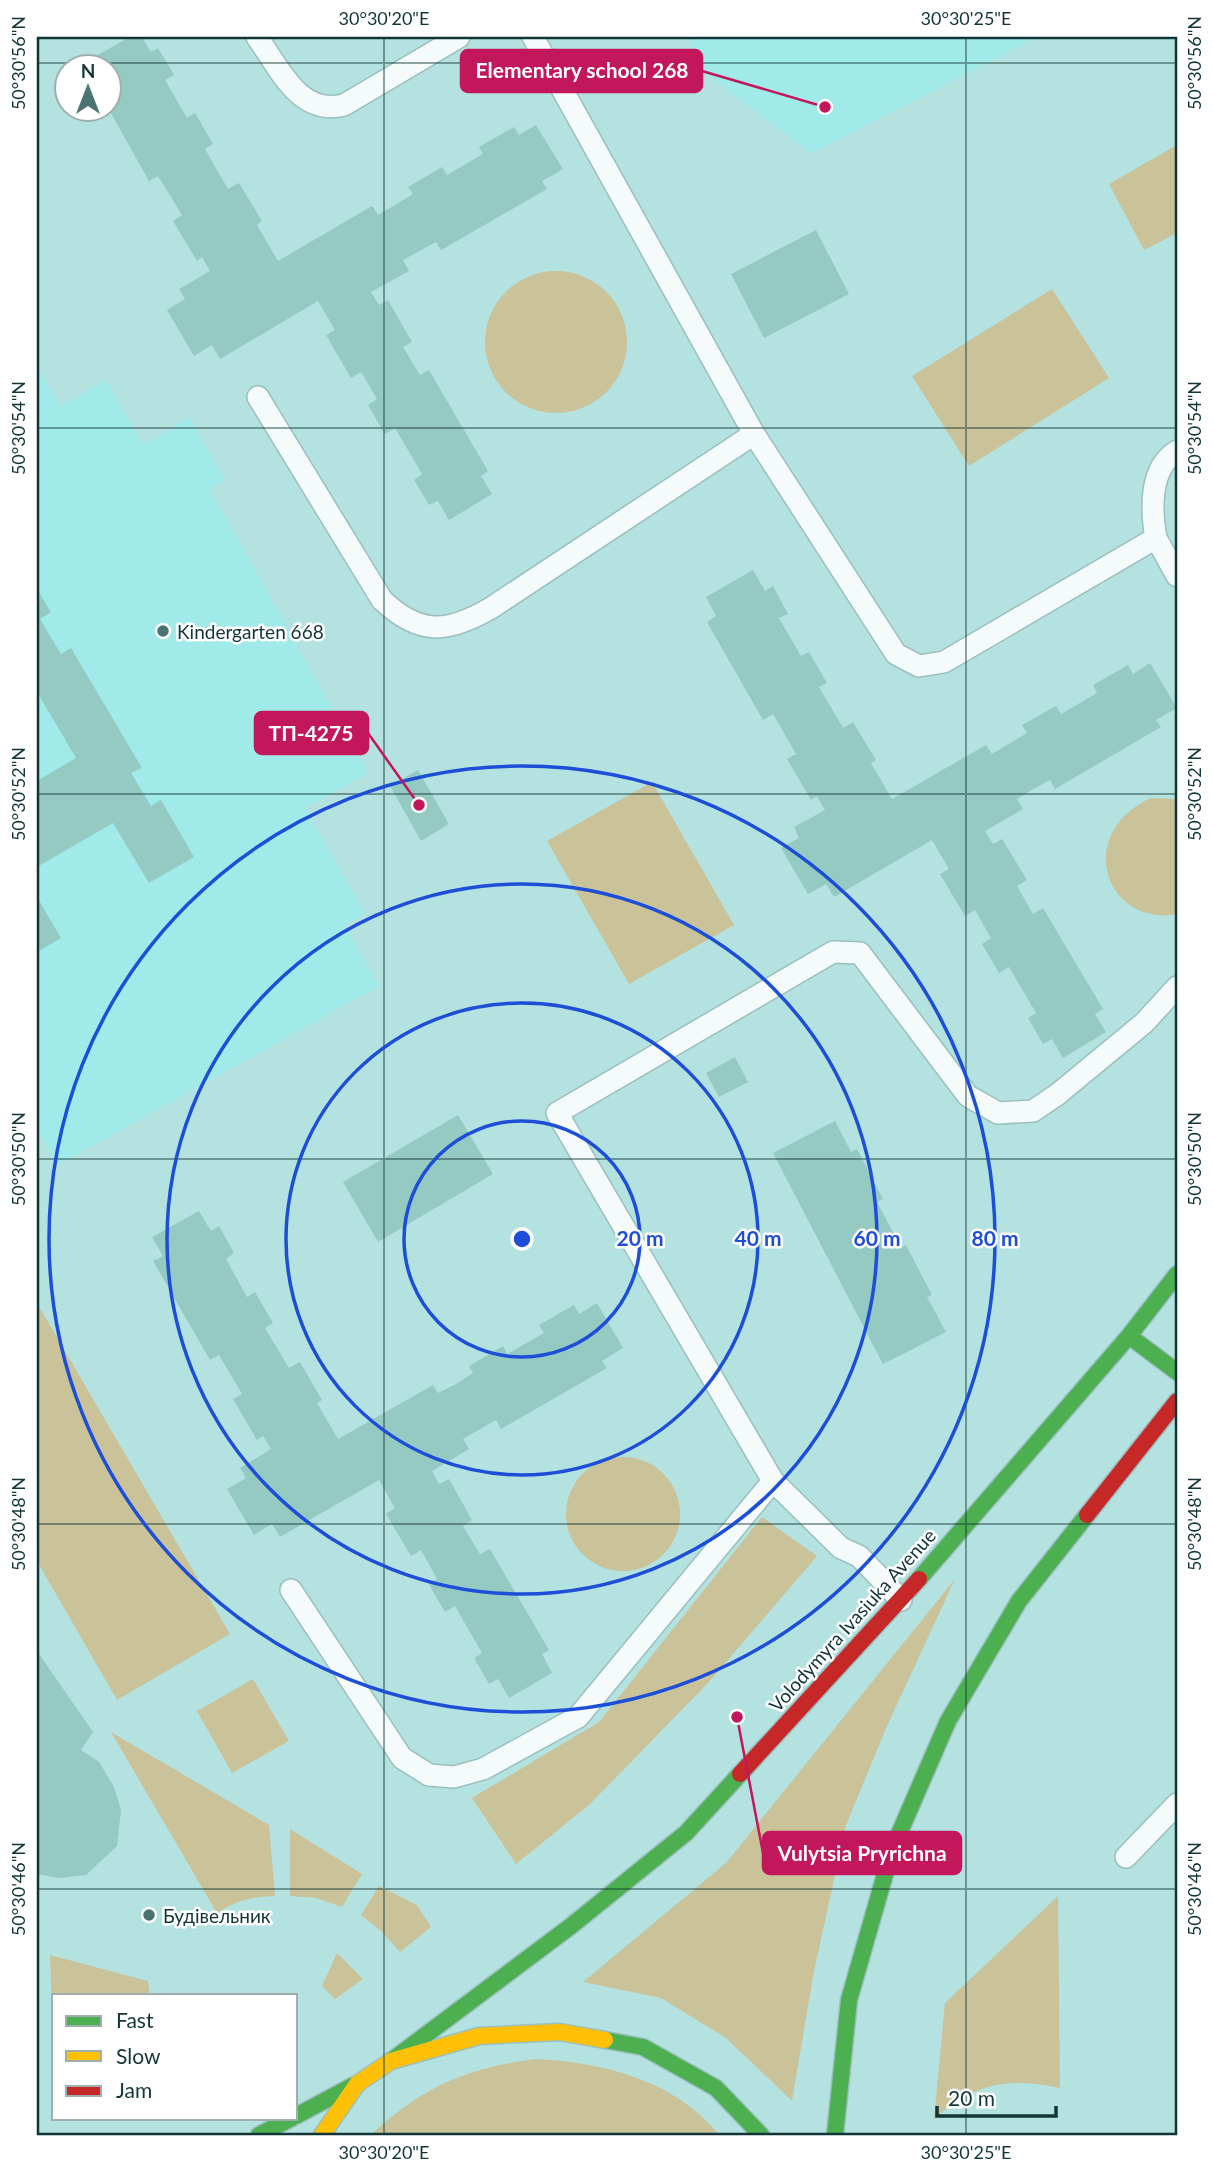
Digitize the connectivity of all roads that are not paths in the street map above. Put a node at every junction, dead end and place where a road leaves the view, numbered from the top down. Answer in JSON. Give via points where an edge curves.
{"nodes":[{"id":1,"x":257,"y":37,"type":"edge"},
{"id":2,"x":459,"y":37,"type":"edge"},
{"id":3,"x":533,"y":37,"type":"edge"},
{"id":4,"x":258,"y":397,"type":"dead end"},
{"id":5,"x":754,"y":434,"type":"junction"},
{"id":6,"x":1177,"y":451,"type":"edge"},
{"id":7,"x":1156,"y":538,"type":"junction"},
{"id":8,"x":1177,"y":576,"type":"edge"},
{"id":9,"x":1177,"y":987,"type":"edge"},
{"id":10,"x":1177,"y":1274,"type":"edge"},
{"id":11,"x":1129,"y":1336,"type":"junction"},
{"id":12,"x":1177,"y":1372,"type":"edge"},
{"id":13,"x":1177,"y":1401,"type":"edge"},
{"id":14,"x":773,"y":1482,"type":"junction"},
{"id":15,"x":291,"y":1590,"type":"dead end"},
{"id":16,"x":901,"y":1600,"type":"junction"},
{"id":17,"x":1177,"y":1804,"type":"edge"},
{"id":18,"x":1126,"y":1857,"type":"dead end"},
{"id":19,"x":391,"y":2061,"type":"junction"},
{"id":20,"x":357,"y":2084,"type":"junction"},
{"id":21,"x":298,"y":2115,"type":"edge"},
{"id":22,"x":288,"y":2120,"type":"edge"},
{"id":23,"x":259,"y":2135,"type":"edge"},
{"id":24,"x":322,"y":2135,"type":"edge"},
{"id":25,"x":761,"y":2135,"type":"edge"},
{"id":26,"x":835,"y":2135,"type":"edge"}],
"edges":[{"from":1,"to":2,"type":"lane","via":[[303,100],[330,108],[344,105]]},
{"from":3,"to":5,"type":"lane"},
{"from":4,"to":5,"type":"lane","via":[[382,600],[400,616],[422,626],[446,628],[491,608]]},
{"from":5,"to":7,"type":"lane","via":[[888,644],[896,654],[919,666],[944,662]]},
{"from":6,"to":7,"type":"lane","via":[[1157,480],[1151,509]]},
{"from":7,"to":8,"type":"lane"},
{"from":9,"to":14,"type":"lane","via":[[1143,1023],[1033,1111],[998,1113],[968,1096],[860,953],[833,952],[557,1113]]},
{"from":10,"to":11,"type":"main road","name":"Volodymyra Ivasiuka Avenue"},
{"from":11,"to":12,"type":"main road"},
{"from":11,"to":16,"type":"main road","name":"Volodymyra Ivasiuka Avenue"},
{"from":13,"to":26,"type":"main road","via":[[1019,1601],[948,1721],[892,1850],[849,2000]]},
{"from":14,"to":15,"type":"lane","via":[[578,1717],[483,1769],[454,1777],[429,1775],[402,1758]]},
{"from":14,"to":16,"type":"lane","via":[[841,1548],[859,1556]]},
{"from":16,"to":19,"type":"main road","name":"Volodymyra Ivasiuka Avenue","via":[[686,1833]]},
{"from":17,"to":18,"type":"lane"},
{"from":19,"to":20,"type":"main road","name":"Volodymyra Ivasiuka Avenue"},
{"from":19,"to":25,"type":"main road","via":[[479,2036],[547,2032],[643,2048],[716,2088]]},
{"from":20,"to":21,"type":"main road","name":"Volodymyra Ivasiuka Avenue"},
{"from":20,"to":24,"type":"main road"},
{"from":22,"to":23,"type":"main road","name":"Volodymyra Ivasiuka Avenue"}]}
